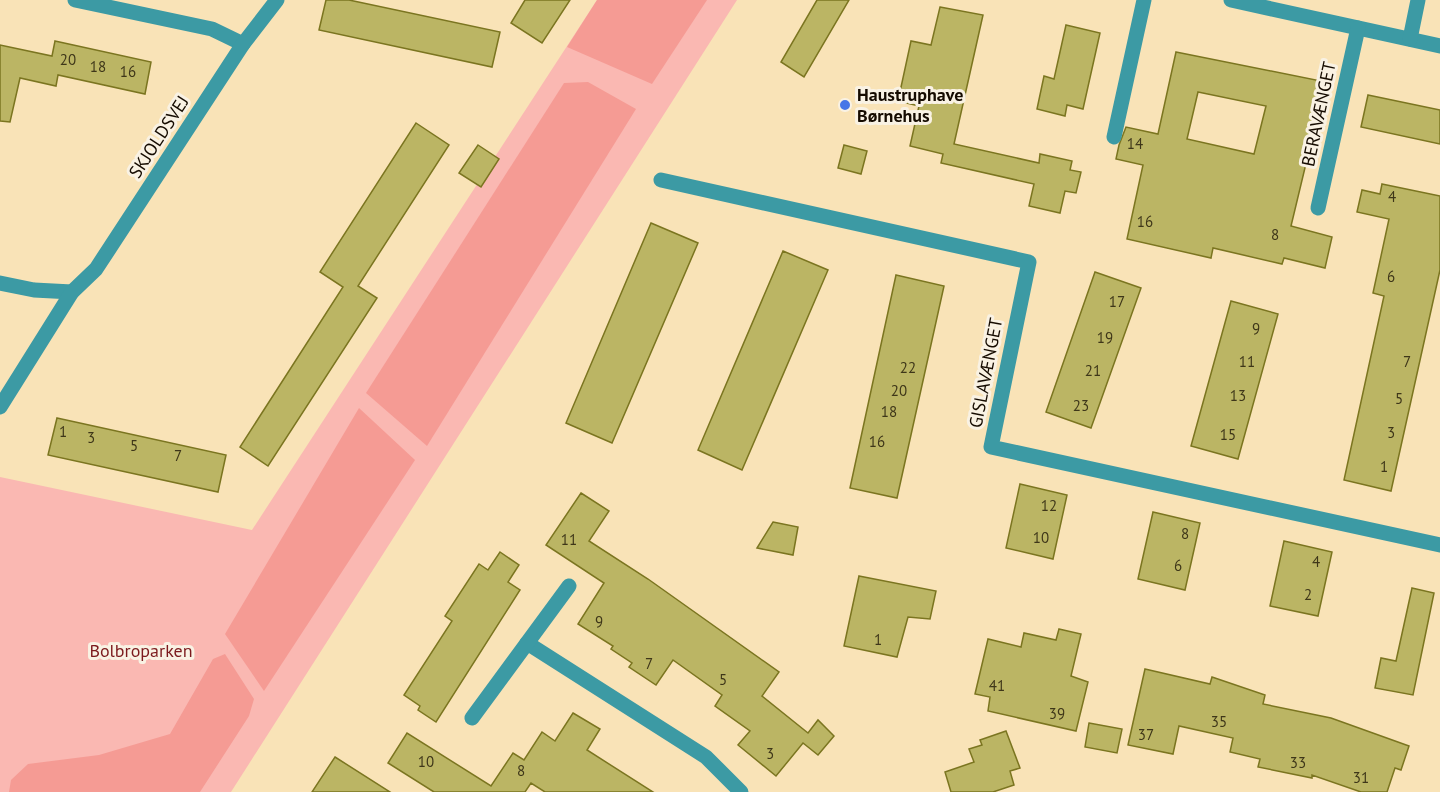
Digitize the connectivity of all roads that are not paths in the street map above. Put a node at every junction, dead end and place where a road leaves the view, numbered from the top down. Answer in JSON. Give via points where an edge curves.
{"nodes":[{"id":1,"x":75,"y":0,"type":"edge"},
{"id":2,"x":277,"y":0,"type":"edge"},
{"id":3,"x":1144,"y":0,"type":"edge"},
{"id":4,"x":1231,"y":0,"type":"edge"},
{"id":5,"x":1418,"y":0,"type":"edge"},
{"id":6,"x":1358,"y":28,"type":"junction"},
{"id":7,"x":1410,"y":39,"type":"junction"},
{"id":8,"x":243,"y":44,"type":"junction"},
{"id":9,"x":1440,"y":46,"type":"edge"},
{"id":10,"x":1114,"y":137,"type":"dead end"},
{"id":11,"x":661,"y":180,"type":"dead end"},
{"id":12,"x":1318,"y":208,"type":"dead end"},
{"id":13,"x":0,"y":283,"type":"edge"},
{"id":14,"x":72,"y":292,"type":"junction"},
{"id":15,"x":0,"y":407,"type":"edge"},
{"id":16,"x":1440,"y":545,"type":"edge"},
{"id":17,"x":569,"y":586,"type":"dead end"},
{"id":18,"x":527,"y":643,"type":"junction"},
{"id":19,"x":472,"y":718,"type":"dead end"},
{"id":20,"x":741,"y":792,"type":"edge"}],
"edges":[{"from":1,"to":8,"type":"street","via":[[212,29]]},
{"from":2,"to":8,"type":"street","name":"SKJOLDSVEJ"},
{"from":3,"to":10,"type":"street"},
{"from":4,"to":6,"type":"street"},
{"from":5,"to":7,"type":"street"},
{"from":6,"to":7,"type":"street"},
{"from":6,"to":12,"type":"street","name":"BERAVÆNGET"},
{"from":7,"to":9,"type":"street"},
{"from":8,"to":14,"type":"street","name":"SKJOLDSVEJ","via":[[96,268]]},
{"from":11,"to":16,"type":"street","name":"GISLAVÆNGET","via":[[1029,262],[991,447]]},
{"from":13,"to":14,"type":"street"},
{"from":14,"to":15,"type":"street","name":"SKJOLDSVEJ"},
{"from":17,"to":18,"type":"street"},
{"from":18,"to":19,"type":"street"},
{"from":18,"to":20,"type":"street","via":[[706,757]]}]}
